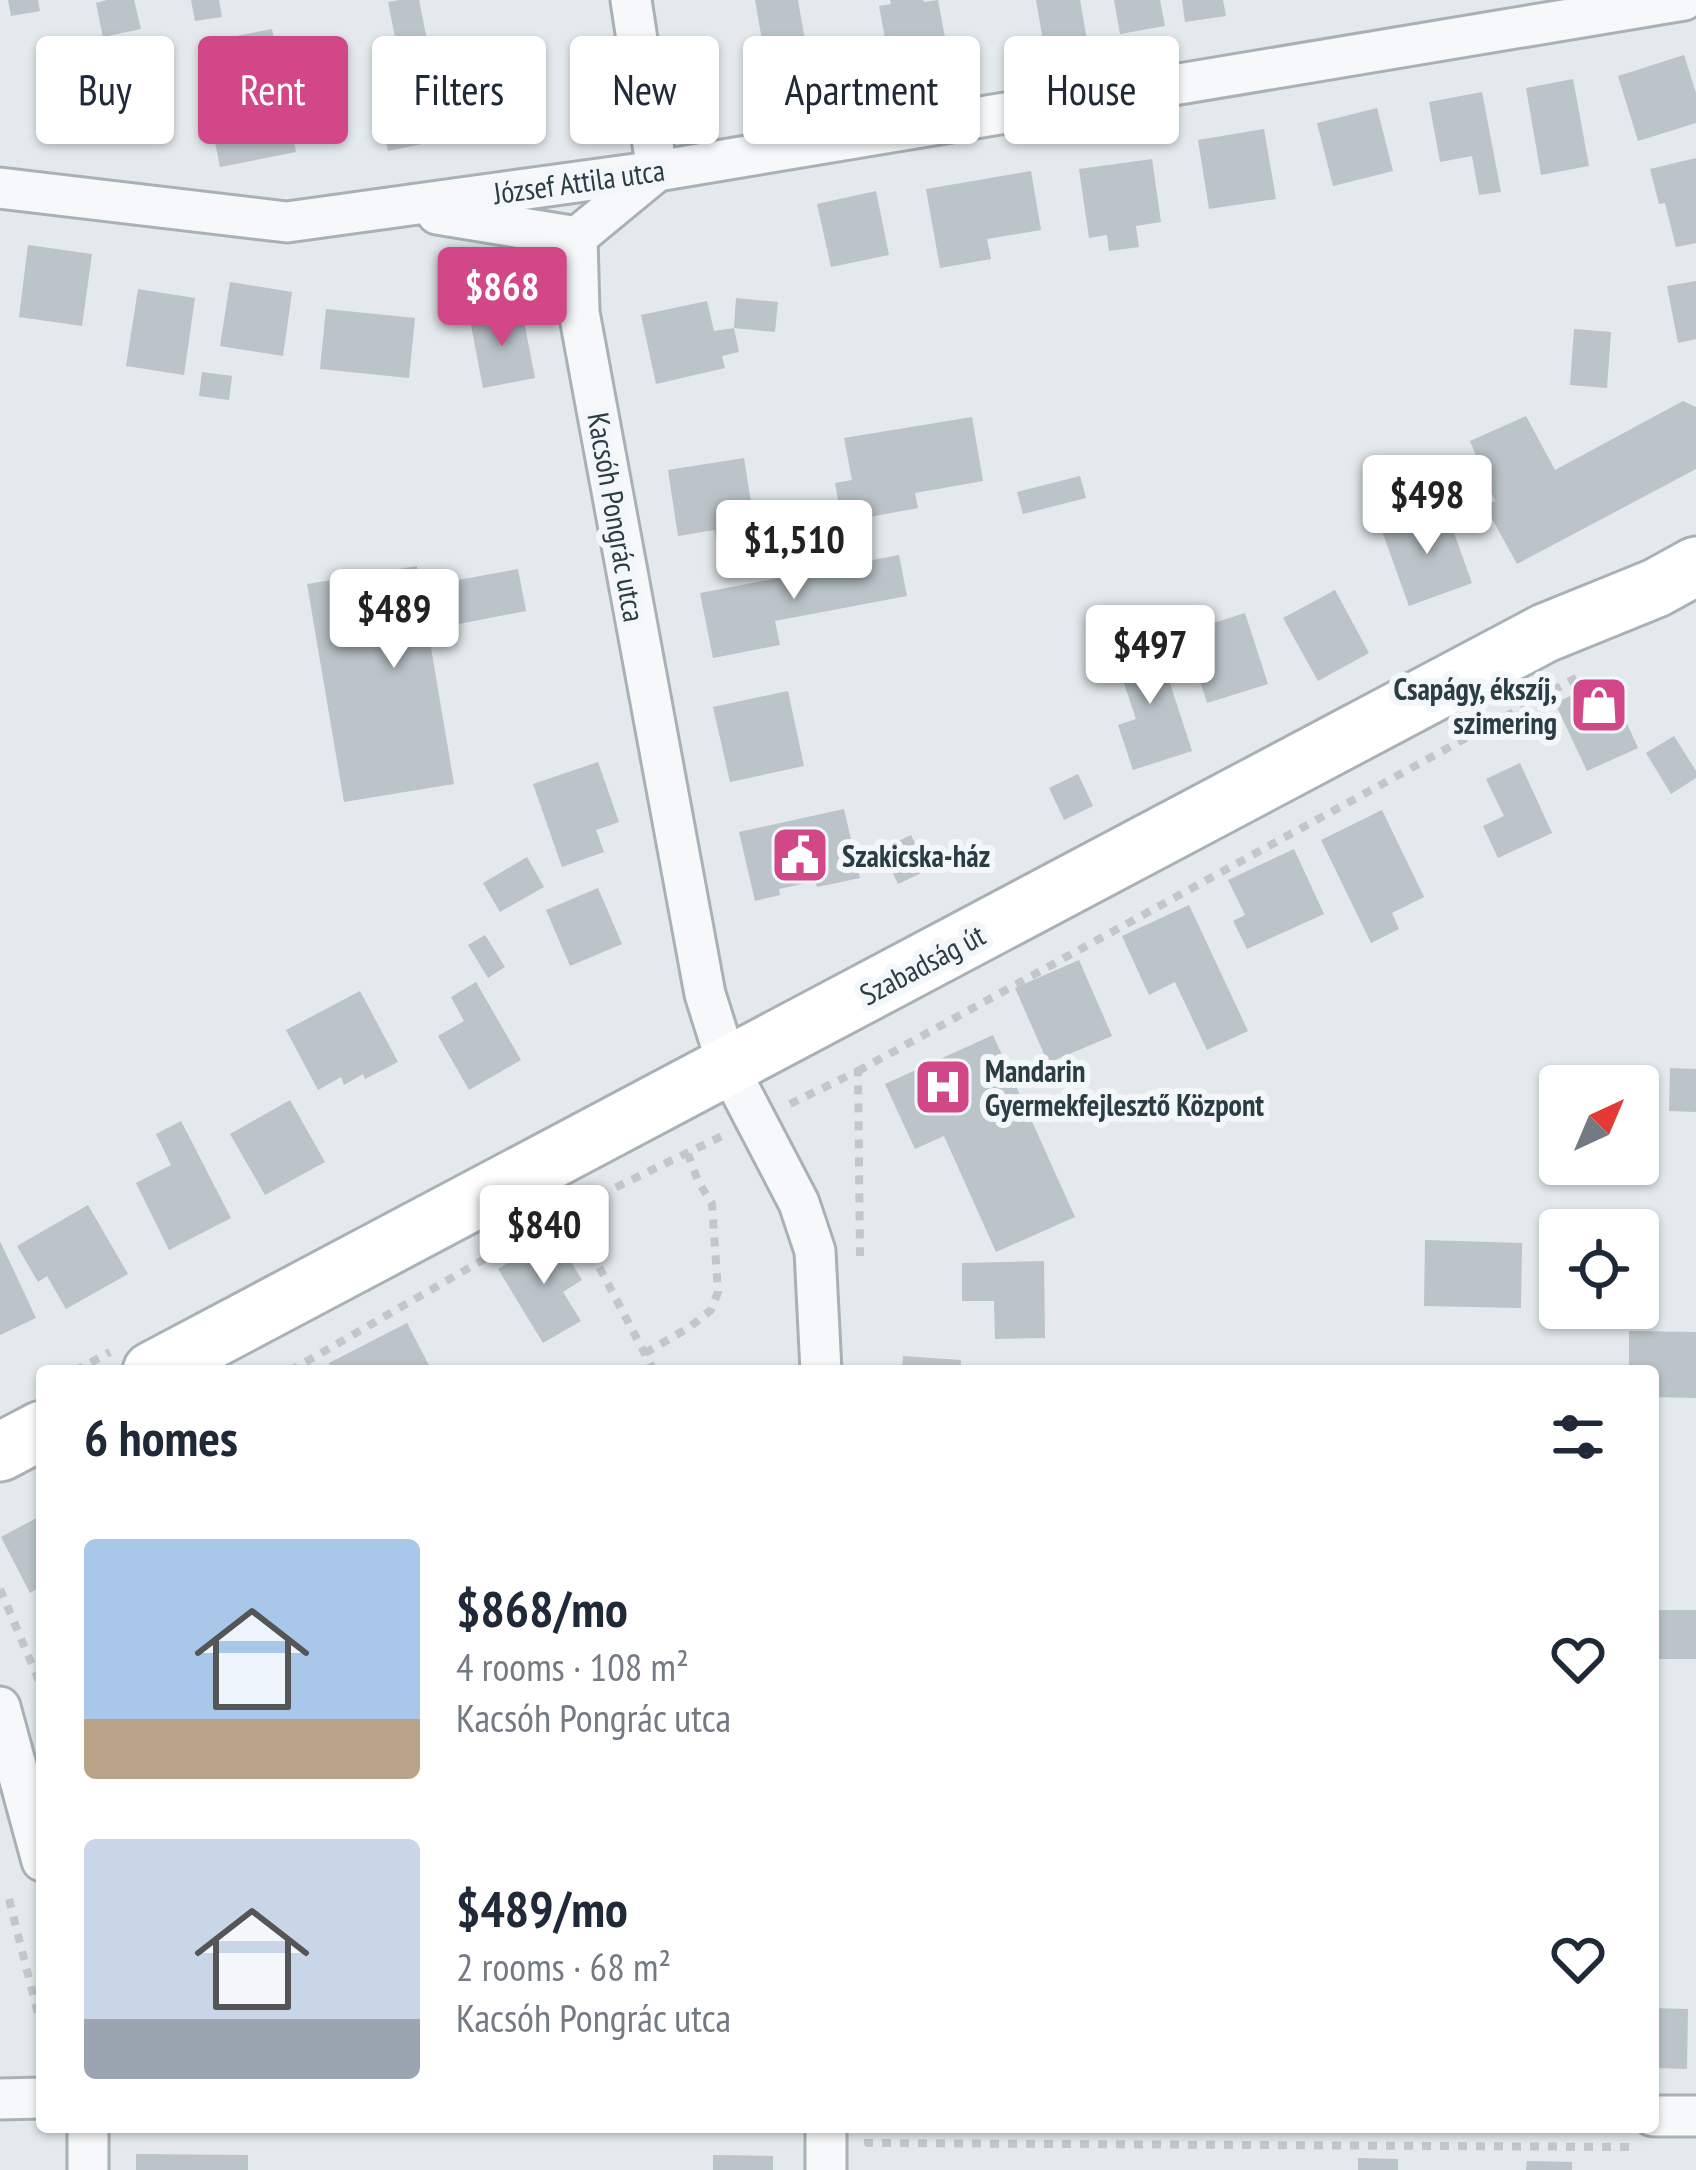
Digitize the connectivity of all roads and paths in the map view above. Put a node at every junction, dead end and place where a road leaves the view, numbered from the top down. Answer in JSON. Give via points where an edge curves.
{"nodes":[{"id":1,"x":631,"y":0,"type":"edge"},
{"id":2,"x":1684,"y":0,"type":"edge"},
{"id":3,"x":657,"y":171,"type":"junction"},
{"id":4,"x":0,"y":188,"type":"edge"},
{"id":5,"x":397,"y":207,"type":"junction"},
{"id":6,"x":577,"y":237,"type":"junction"},
{"id":7,"x":1696,"y":566,"type":"edge"},
{"id":8,"x":1591,"y":670,"type":"dead end"},
{"id":9,"x":728,"y":1067,"type":"junction"},
{"id":10,"x":858,"y":1071,"type":"dead end"},
{"id":11,"x":726,"y":1133,"type":"dead end"},
{"id":12,"x":688,"y":1154,"type":"junction"},
{"id":13,"x":568,"y":1210,"type":"junction"},
{"id":14,"x":645,"y":1354,"type":"junction"},
{"id":15,"x":163,"y":1365,"type":"edge"},
{"id":16,"x":300,"y":1365,"type":"edge"},
{"id":17,"x":651,"y":1365,"type":"edge"},
{"id":18,"x":821,"y":1365,"type":"edge"},
{"id":19,"x":36,"y":1433,"type":"edge"},
{"id":20,"x":0,"y":1452,"type":"edge"},
{"id":21,"x":0,"y":1589,"type":"edge"},
{"id":22,"x":36,"y":1674,"type":"edge"},
{"id":23,"x":0,"y":1707,"type":"edge"},
{"id":24,"x":36,"y":1839,"type":"edge"},
{"id":25,"x":9,"y":1899,"type":"dead end"},
{"id":26,"x":36,"y":2006,"type":"edge"},
{"id":27,"x":0,"y":2098,"type":"edge"},
{"id":28,"x":36,"y":2098,"type":"edge"},
{"id":29,"x":1696,"y":2116,"type":"edge"},
{"id":30,"x":1659,"y":2128,"type":"edge"},
{"id":31,"x":88,"y":2133,"type":"edge"},
{"id":32,"x":826,"y":2133,"type":"edge"},
{"id":33,"x":868,"y":2133,"type":"edge"},
{"id":34,"x":1520,"y":2133,"type":"edge"},
{"id":35,"x":88,"y":2170,"type":"edge"},
{"id":36,"x":826,"y":2170,"type":"edge"}],
"edges":[{"from":1,"to":3,"type":"street"},
{"from":2,"to":3,"type":"street","name":"József Attila utca"},
{"from":3,"to":5,"type":"street","name":"József Attila utca"},
{"from":3,"to":6,"type":"street"},
{"from":4,"to":5,"type":"street","name":"József Attila utca","via":[[287,221]]},
{"from":5,"to":6,"type":"street","name":"József Attila utca"},
{"from":6,"to":9,"type":"street","name":"Kacsóh Pongrác utca","via":[[579,312],[704,994]]},
{"from":7,"to":9,"type":"street","name":"Szabadság út","via":[[1545,633]]},
{"from":8,"to":10,"type":"path"},
{"from":9,"to":15,"type":"street","name":"Szabadság út"},
{"from":9,"to":18,"type":"street","name":"Kacsóh Pongrác utca","via":[[799,1203],[814,1251]]},
{"from":11,"to":12,"type":"path"},
{"from":12,"to":13,"type":"path"},
{"from":12,"to":14,"type":"path","via":[[712,1204],[718,1292],[711,1310]]},
{"from":13,"to":14,"type":"path"},
{"from":13,"to":16,"type":"path"},
{"from":14,"to":17,"type":"path"},
{"from":19,"to":20,"type":"street"},
{"from":21,"to":22,"type":"path"},
{"from":23,"to":24,"type":"street"},
{"from":25,"to":26,"type":"path"},
{"from":27,"to":28,"type":"street"},
{"from":29,"to":30,"type":"street"},
{"from":31,"to":35,"type":"street"},
{"from":32,"to":36,"type":"street"},
{"from":33,"to":34,"type":"path","via":[[868,2143]]}]}
